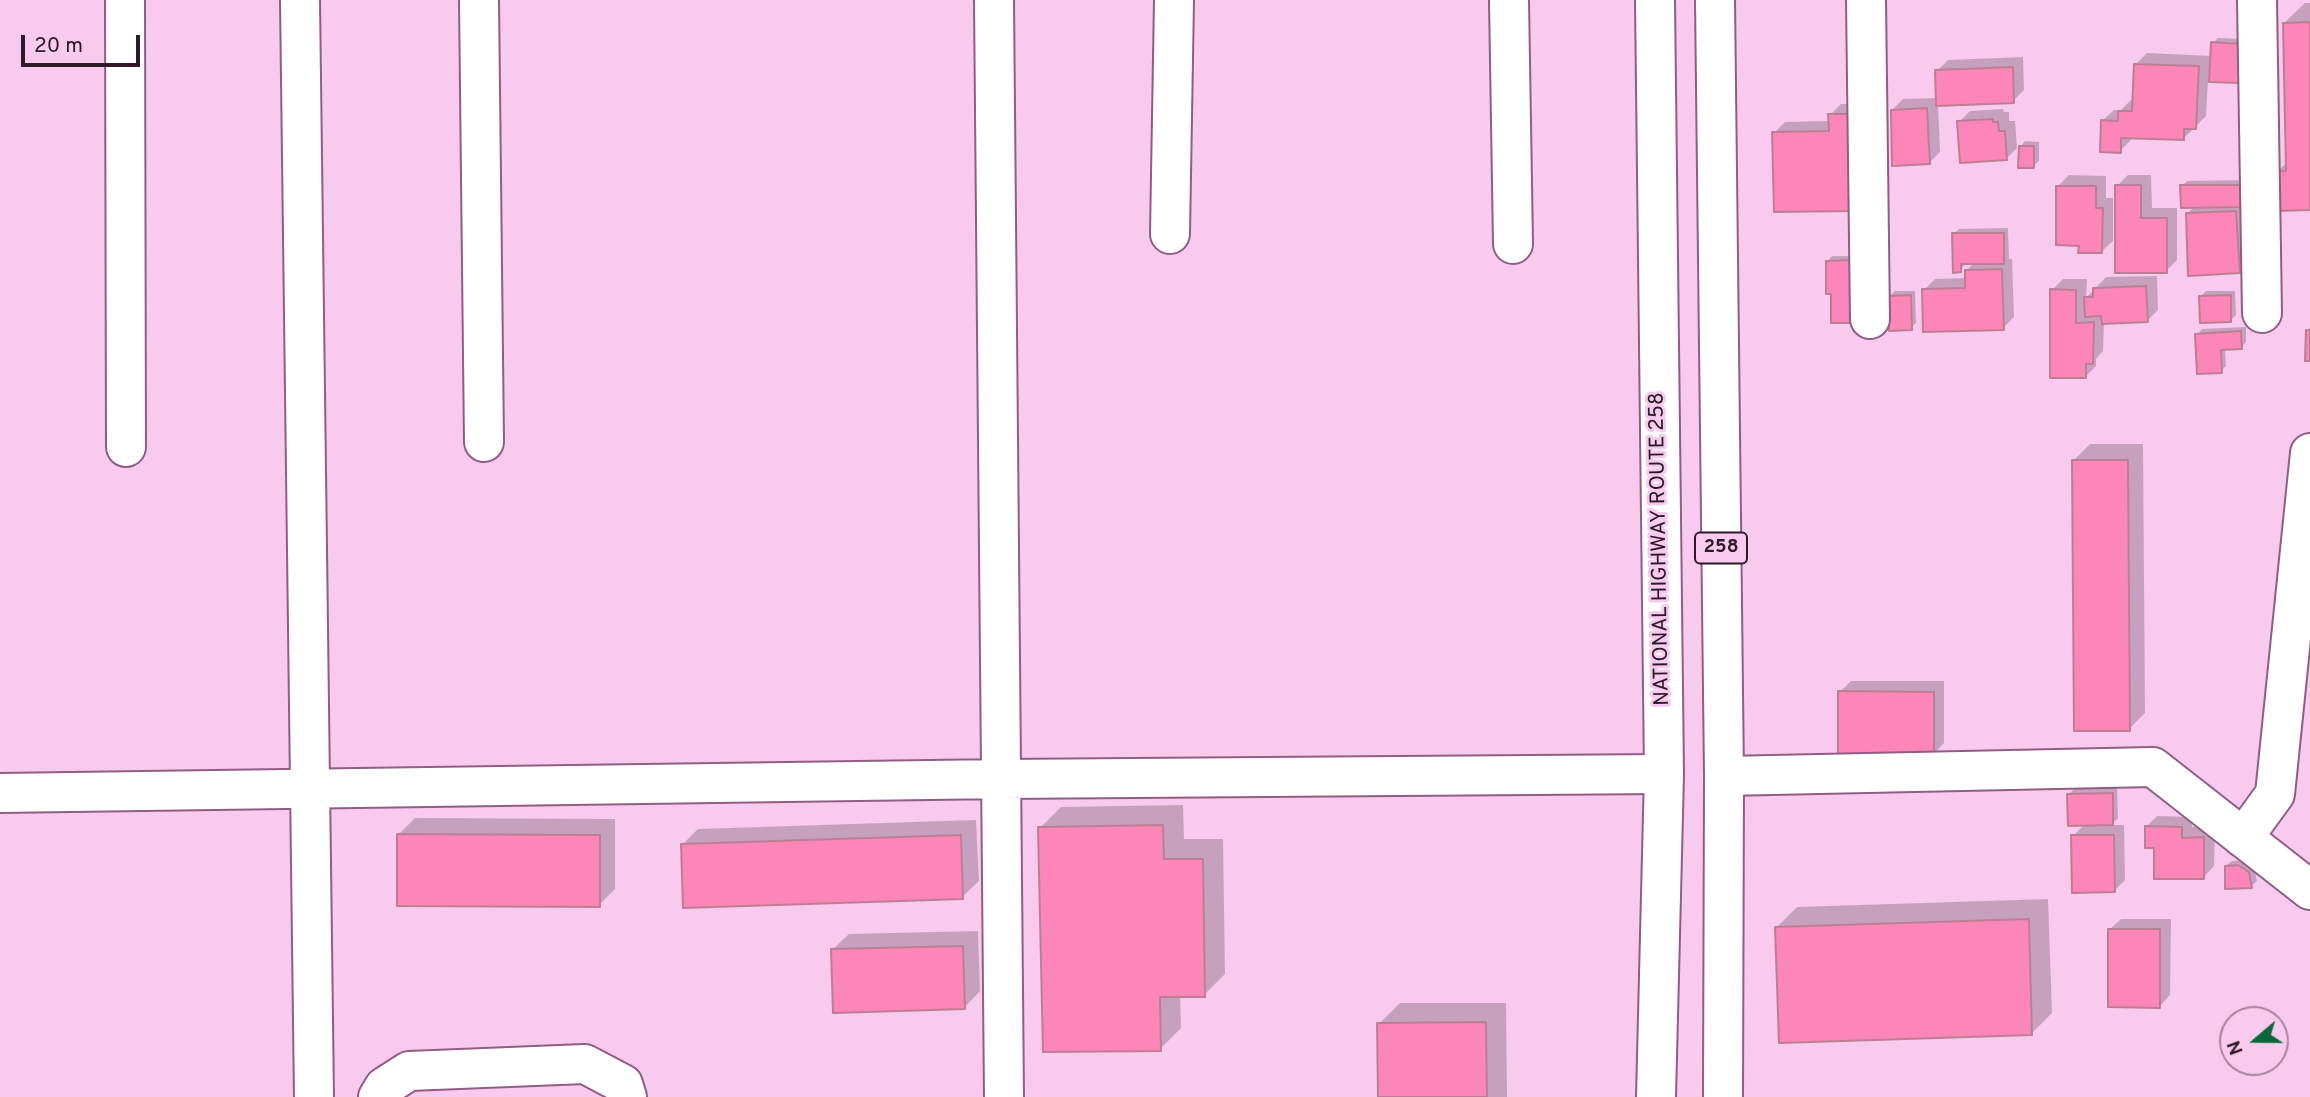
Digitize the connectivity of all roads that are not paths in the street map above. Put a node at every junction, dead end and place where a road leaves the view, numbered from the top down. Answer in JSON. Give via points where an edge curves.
{"nodes":[{"id":1,"x":125,"y":0,"type":"edge"},
{"id":2,"x":300,"y":0,"type":"edge"},
{"id":3,"x":479,"y":0,"type":"edge"},
{"id":4,"x":994,"y":0,"type":"edge"},
{"id":5,"x":1174,"y":0,"type":"edge"},
{"id":6,"x":1509,"y":0,"type":"edge"},
{"id":7,"x":1655,"y":0,"type":"edge"},
{"id":8,"x":1715,"y":0,"type":"edge"},
{"id":9,"x":1866,"y":0,"type":"edge"},
{"id":10,"x":2257,"y":0,"type":"edge"},
{"id":11,"x":1170,"y":234,"type":"dead end"},
{"id":12,"x":1513,"y":244,"type":"dead end"},
{"id":13,"x":2262,"y":313,"type":"dead end"},
{"id":14,"x":1870,"y":319,"type":"dead end"},
{"id":15,"x":484,"y":442,"type":"dead end"},
{"id":16,"x":126,"y":447,"type":"dead end"},
{"id":17,"x":2310,"y":453,"type":"edge"},
{"id":18,"x":1664,"y":774,"type":"junction"},
{"id":19,"x":1724,"y":776,"type":"junction"},
{"id":20,"x":1001,"y":779,"type":"junction"},
{"id":21,"x":311,"y":789,"type":"junction"},
{"id":22,"x":0,"y":793,"type":"edge"},
{"id":23,"x":2243,"y":838,"type":"junction"},
{"id":24,"x":2310,"y":890,"type":"edge"},
{"id":25,"x":1656,"y":1095,"type":"edge"},
{"id":26,"x":314,"y":1097,"type":"edge"},
{"id":27,"x":378,"y":1097,"type":"edge"},
{"id":28,"x":627,"y":1097,"type":"edge"},
{"id":29,"x":1004,"y":1097,"type":"edge"},
{"id":30,"x":1723,"y":1097,"type":"edge"}],
"edges":[{"from":1,"to":16,"type":"main road"},
{"from":2,"to":21,"type":"main road"},
{"from":3,"to":15,"type":"main road"},
{"from":4,"to":20,"type":"main road"},
{"from":5,"to":11,"type":"main road"},
{"from":6,"to":12,"type":"main road"},
{"from":7,"to":18,"type":"main road","name":"NATIONAL HIGHWAY ROUTE 258"},
{"from":8,"to":19,"type":"main road","number":"258"},
{"from":9,"to":14,"type":"main road"},
{"from":10,"to":13,"type":"main road"},
{"from":17,"to":23,"type":"main road","via":[[2275,794]]},
{"from":18,"to":20,"type":"main road"},
{"from":18,"to":25,"type":"main road","name":"NATIONAL HIGHWAY ROUTE 258"},
{"from":19,"to":23,"type":"main road","via":[[2153,766]]},
{"from":19,"to":30,"type":"main road","number":"258"},
{"from":20,"to":21,"type":"main road"},
{"from":20,"to":29,"type":"main road"},
{"from":21,"to":22,"type":"main road"},
{"from":21,"to":26,"type":"main road"},
{"from":23,"to":24,"type":"main road"},
{"from":27,"to":28,"type":"main road","via":[[384,1087],[409,1071],[584,1064],[623,1084]]}]}
